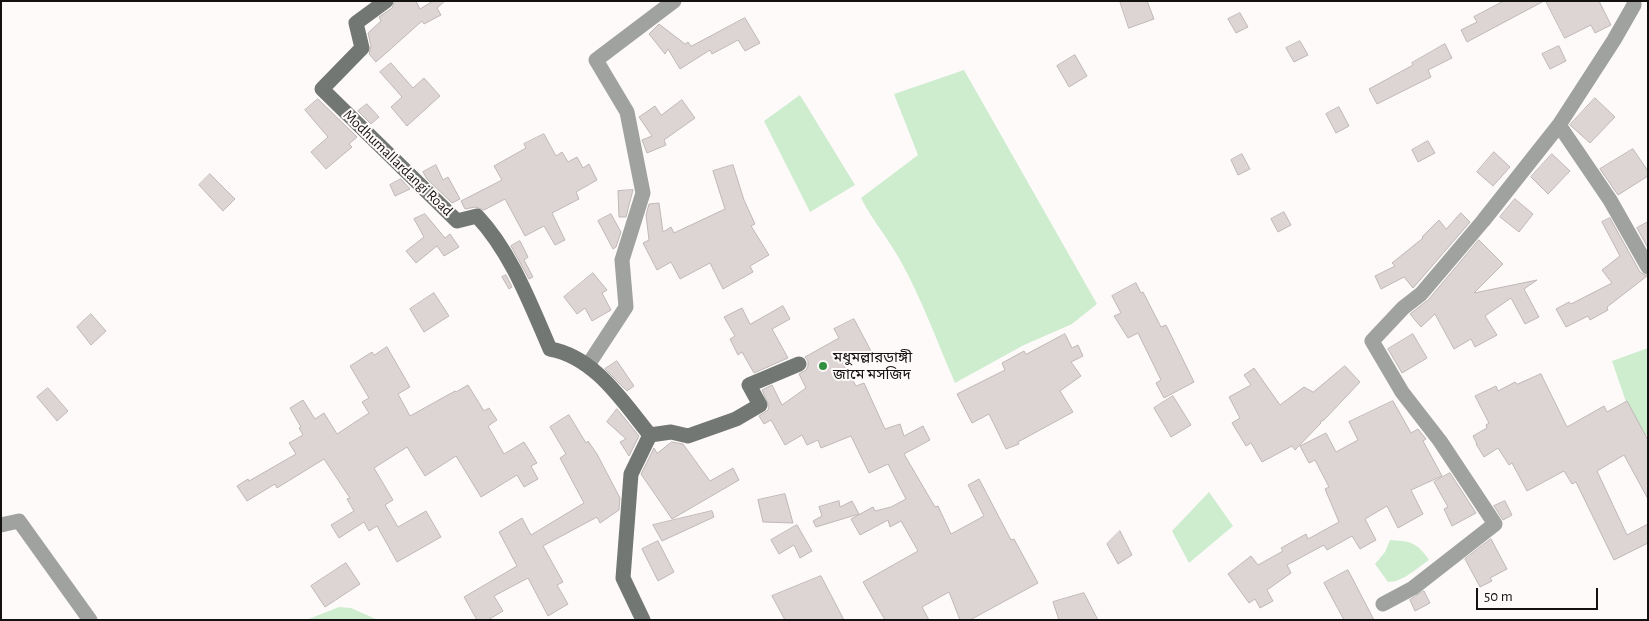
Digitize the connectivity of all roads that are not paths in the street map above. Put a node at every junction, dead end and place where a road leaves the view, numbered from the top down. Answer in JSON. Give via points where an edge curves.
{"nodes":[{"id":1,"x":386,"y":1,"type":"edge"},
{"id":2,"x":674,"y":1,"type":"edge"},
{"id":3,"x":1634,"y":1,"type":"edge"},
{"id":4,"x":1559,"y":125,"type":"junction"},
{"id":5,"x":1648,"y":267,"type":"edge"},
{"id":6,"x":798,"y":364,"type":"dead end"},
{"id":7,"x":588,"y":366,"type":"junction"},
{"id":8,"x":650,"y":435,"type":"junction"},
{"id":9,"x":1,"y":525,"type":"edge"},
{"id":10,"x":1383,"y":604,"type":"dead end"},
{"id":11,"x":90,"y":620,"type":"edge"},
{"id":12,"x":643,"y":620,"type":"edge"}],
"edges":[{"from":1,"to":7,"type":"street","name":"Modhumallardangi Road","via":[[356,22],[362,48],[322,89],[457,221],[477,216],[490,230],[522,286],[550,349],[564,351]]},
{"from":2,"to":7,"type":"street","via":[[596,60],[627,112],[643,193],[622,260],[626,307]]},
{"from":3,"to":4,"type":"street","via":[[1614,40]]},
{"from":4,"to":5,"type":"street","via":[[1610,200]]},
{"from":4,"to":10,"type":"street","via":[[1433,279],[1372,341],[1402,392],[1440,441],[1495,524],[1413,588]]},
{"from":6,"to":8,"type":"street","via":[[749,385],[760,406],[736,420],[688,436],[671,432]]},
{"from":7,"to":8,"type":"street","name":"Modhumallardangi Road"},
{"from":8,"to":12,"type":"street","via":[[631,474],[623,578]]},
{"from":9,"to":11,"type":"street","via":[[19,521]]}]}
